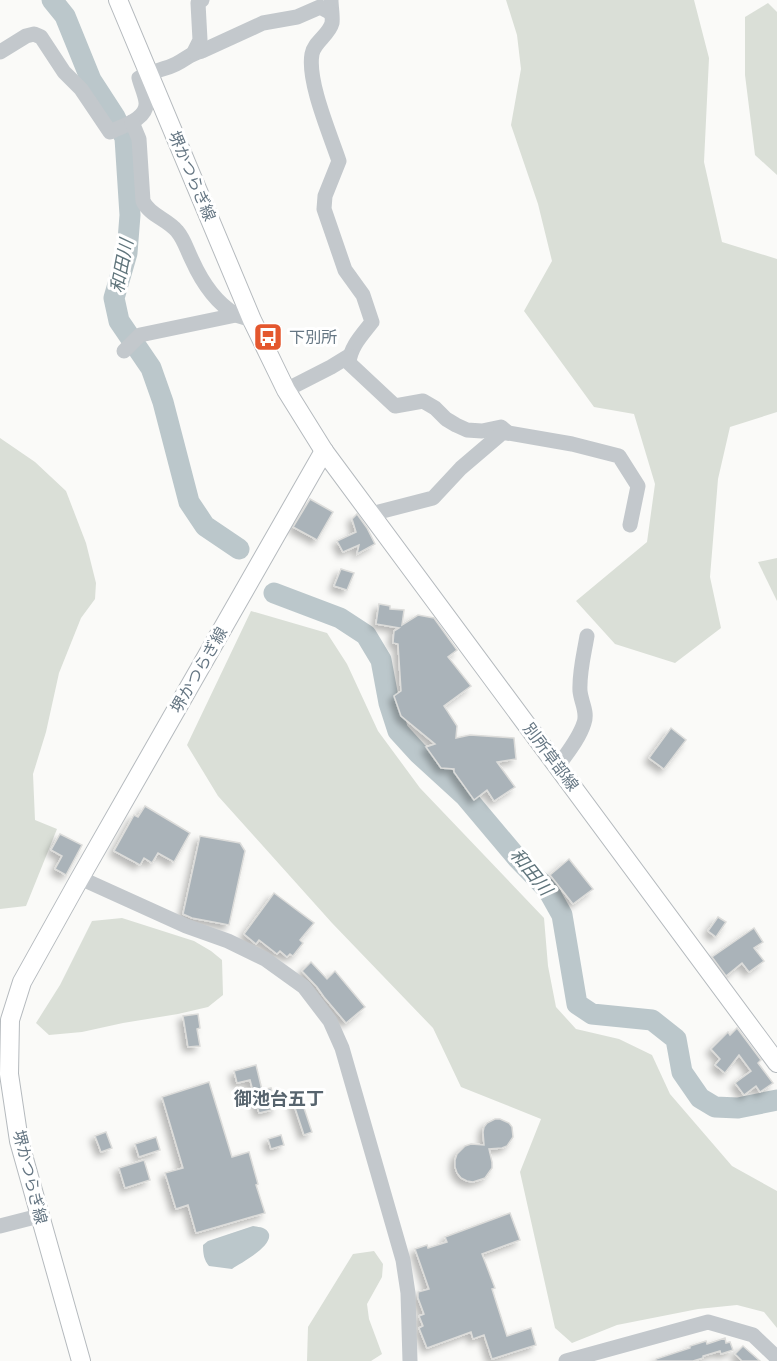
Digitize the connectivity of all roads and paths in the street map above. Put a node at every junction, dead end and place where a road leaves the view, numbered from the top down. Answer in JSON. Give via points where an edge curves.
{"nodes":[{"id":1,"x":118,"y":0,"type":"edge"},
{"id":2,"x":202,"y":0,"type":"edge"},
{"id":3,"x":331,"y":7,"type":"edge"},
{"id":4,"x":0,"y":52,"type":"edge"},
{"id":5,"x":194,"y":52,"type":"junction"},
{"id":6,"x":148,"y":73,"type":"junction"},
{"id":7,"x":132,"y":122,"type":"junction"},
{"id":8,"x":244,"y":317,"type":"junction"},
{"id":9,"x":124,"y":351,"type":"dead end"},
{"id":10,"x":349,"y":356,"type":"junction"},
{"id":11,"x":285,"y":390,"type":"junction"},
{"id":12,"x":507,"y":433,"type":"junction"},
{"id":13,"x":324,"y":451,"type":"junction"},
{"id":14,"x":371,"y":514,"type":"junction"},
{"id":15,"x":630,"y":525,"type":"dead end"},
{"id":16,"x":587,"y":636,"type":"dead end"},
{"id":17,"x":558,"y":766,"type":"junction"},
{"id":18,"x":80,"y":878,"type":"junction"},
{"id":19,"x":777,"y":1063,"type":"edge"},
{"id":20,"x":39,"y":1216,"type":"junction"},
{"id":21,"x":0,"y":1226,"type":"edge"},
{"id":22,"x":777,"y":1358,"type":"edge"},
{"id":23,"x":81,"y":1361,"type":"edge"},
{"id":24,"x":410,"y":1361,"type":"edge"},
{"id":25,"x":566,"y":1361,"type":"edge"}],
"edges":[{"from":1,"to":6,"type":"main road","name":"堺かつらぎ線"},
{"from":2,"to":5,"type":"street","via":[[198,3],[200,40]]},
{"from":3,"to":5,"type":"street","via":[[262,23]]},
{"from":3,"to":10,"type":"street","via":[[332,23],[311,57],[315,91],[339,161],[324,209],[345,270],[363,295],[372,322]]},
{"from":4,"to":7,"type":"street","via":[[26,36],[41,37],[110,132]]},
{"from":5,"to":6,"type":"street","via":[[176,64]]},
{"from":6,"to":7,"type":"street","via":[[139,78],[144,112]]},
{"from":6,"to":8,"type":"main road","name":"堺かつらぎ線"},
{"from":7,"to":8,"type":"street","via":[[139,139],[146,207],[176,229],[211,293]]},
{"from":8,"to":9,"type":"street","via":[[140,335]]},
{"from":8,"to":11,"type":"main road","name":"堺かつらぎ線"},
{"from":10,"to":11,"type":"street"},
{"from":10,"to":12,"type":"street","via":[[349,363],[395,406],[423,401],[462,428],[482,431],[501,427]]},
{"from":11,"to":13,"type":"main road","name":"堺かつらぎ線"},
{"from":12,"to":14,"type":"street","via":[[460,468],[433,498]]},
{"from":12,"to":15,"type":"street","via":[[619,456],[638,486]]},
{"from":13,"to":14,"type":"main road","name":"別所草部線"},
{"from":13,"to":18,"type":"main road","name":"堺かつらぎ線"},
{"from":14,"to":17,"type":"main road","name":"別所草部線"},
{"from":16,"to":17,"type":"street","via":[[580,680],[586,715]]},
{"from":17,"to":19,"type":"main road","name":"別所草部線"},
{"from":18,"to":20,"type":"main road","name":"堺かつらぎ線","via":[[22,982],[10,1020],[9,1074],[19,1141]]},
{"from":18,"to":24,"type":"street","via":[[265,959],[304,987],[330,1022],[342,1048],[404,1260]]},
{"from":20,"to":21,"type":"street"},
{"from":20,"to":23,"type":"main road","name":"堺かつらぎ線"},
{"from":22,"to":25,"type":"street","via":[[753,1335],[708,1322]]}]}
